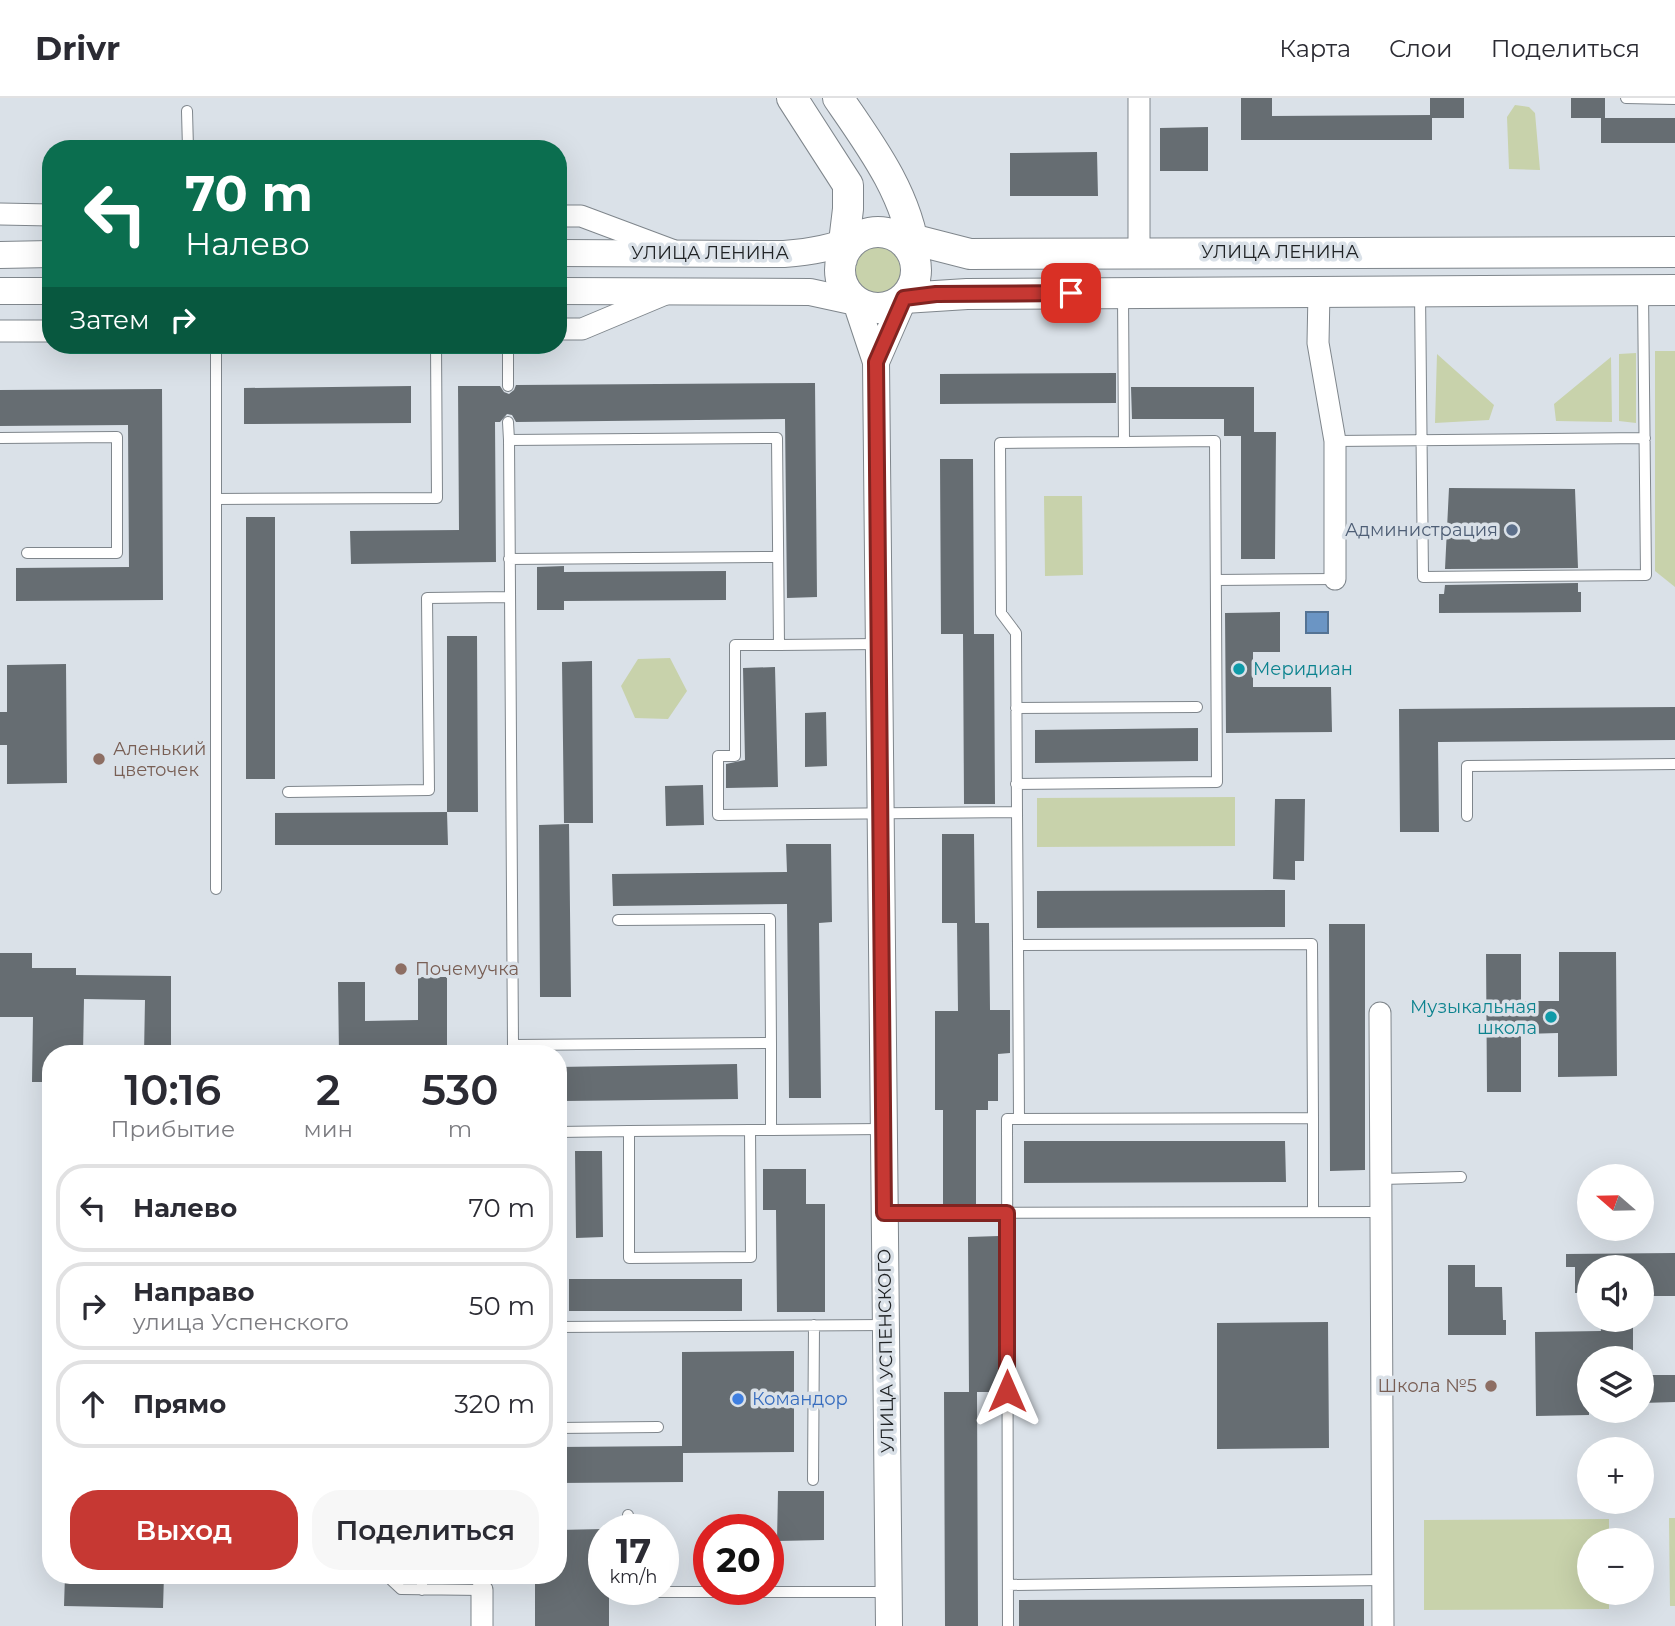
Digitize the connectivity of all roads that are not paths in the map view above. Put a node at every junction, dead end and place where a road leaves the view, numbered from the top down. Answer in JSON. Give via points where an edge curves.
{"nodes":[{"id":1,"x":792,"y":98,"type":"edge"},
{"id":2,"x":838,"y":98,"type":"edge"},
{"id":3,"x":1139,"y":98,"type":"edge"},
{"id":4,"x":1626,"y":98,"type":"edge"},
{"id":5,"x":1675,"y":99,"type":"edge"},
{"id":6,"x":187,"y":111,"type":"dead end"},
{"id":7,"x":188,"y":140,"type":"edge"},
{"id":8,"x":0,"y":214,"type":"edge"},
{"id":9,"x":42,"y":215,"type":"edge"},
{"id":10,"x":567,"y":216,"type":"edge"},
{"id":11,"x":877,"y":246,"type":"junction"},
{"id":12,"x":1675,"y":251,"type":"edge"},
{"id":13,"x":681,"y":253,"type":"junction"},
{"id":14,"x":1139,"y":253,"type":"junction"},
{"id":15,"x":42,"y":254,"type":"edge"},
{"id":16,"x":567,"y":254,"type":"edge"},
{"id":17,"x":0,"y":255,"type":"edge"},
{"id":18,"x":1643,"y":290,"type":"junction"},
{"id":19,"x":1675,"y":290,"type":"edge"},
{"id":20,"x":0,"y":291,"type":"edge"},
{"id":21,"x":42,"y":291,"type":"edge"},
{"id":22,"x":567,"y":291,"type":"edge"},
{"id":23,"x":674,"y":291,"type":"junction"},
{"id":24,"x":1420,"y":291,"type":"junction"},
{"id":25,"x":1319,"y":292,"type":"junction"},
{"id":26,"x":1124,"y":293,"type":"junction"},
{"id":27,"x":904,"y":298,"type":"junction"},
{"id":28,"x":856,"y":302,"type":"junction"},
{"id":29,"x":567,"y":329,"type":"edge"},
{"id":30,"x":0,"y":331,"type":"edge"},
{"id":31,"x":42,"y":331,"type":"edge"},
{"id":32,"x":216,"y":354,"type":"edge"},
{"id":33,"x":436,"y":354,"type":"edge"},
{"id":34,"x":508,"y":354,"type":"edge"},
{"id":35,"x":876,"y":362,"type":"junction"},
{"id":36,"x":508,"y":386,"type":"dead end"},
{"id":37,"x":508,"y":422,"type":"dead end"},
{"id":38,"x":0,"y":438,"type":"edge"},
{"id":39,"x":1645,"y":438,"type":"junction"},
{"id":40,"x":509,"y":440,"type":"junction"},
{"id":41,"x":1335,"y":441,"type":"junction"},
{"id":42,"x":1422,"y":441,"type":"junction"},
{"id":43,"x":1124,"y":442,"type":"junction"},
{"id":44,"x":216,"y":499,"type":"junction"},
{"id":45,"x":27,"y":553,"type":"dead end"},
{"id":46,"x":778,"y":557,"type":"junction"},
{"id":47,"x":509,"y":559,"type":"junction"},
{"id":48,"x":1335,"y":579,"type":"joint"},
{"id":49,"x":1216,"y":580,"type":"junction"},
{"id":50,"x":510,"y":597,"type":"junction"},
{"id":51,"x":878,"y":644,"type":"junction"},
{"id":52,"x":779,"y":645,"type":"junction"},
{"id":53,"x":1197,"y":706,"type":"dead end"},
{"id":54,"x":1016,"y":708,"type":"junction"},
{"id":55,"x":1675,"y":764,"type":"edge"},
{"id":56,"x":1016,"y":784,"type":"junction"},
{"id":57,"x":288,"y":792,"type":"dead end"},
{"id":58,"x":1017,"y":812,"type":"junction"},
{"id":59,"x":880,"y":813,"type":"junction"},
{"id":60,"x":1467,"y":816,"type":"dead end"},
{"id":61,"x":216,"y":889,"type":"dead end"},
{"id":62,"x":618,"y":920,"type":"dead end"},
{"id":63,"x":1018,"y":945,"type":"junction"},
{"id":64,"x":1380,"y":1013,"type":"dead end"},
{"id":65,"x":771,"y":1043,"type":"junction"},
{"id":66,"x":1313,"y":1118,"type":"junction"},
{"id":67,"x":1019,"y":1119,"type":"junction"},
{"id":68,"x":883,"y":1129,"type":"junction"},
{"id":69,"x":750,"y":1130,"type":"junction"},
{"id":70,"x":771,"y":1130,"type":"junction"},
{"id":71,"x":629,"y":1131,"type":"junction"},
{"id":72,"x":567,"y":1132,"type":"edge"},
{"id":73,"x":1461,"y":1177,"type":"dead end"},
{"id":74,"x":1381,"y":1180,"type":"junction"},
{"id":75,"x":1313,"y":1212,"type":"junction"},
{"id":76,"x":1381,"y":1212,"type":"junction"},
{"id":77,"x":884,"y":1213,"type":"junction"},
{"id":78,"x":1007,"y":1213,"type":"junction"},
{"id":79,"x":814,"y":1325,"type":"junction"},
{"id":80,"x":885,"y":1325,"type":"junction"},
{"id":81,"x":567,"y":1327,"type":"edge"},
{"id":82,"x":567,"y":1427,"type":"edge"},
{"id":83,"x":658,"y":1427,"type":"dead end"},
{"id":84,"x":813,"y":1480,"type":"dead end"},
{"id":85,"x":1384,"y":1580,"type":"junction"},
{"id":86,"x":396,"y":1584,"type":"edge"},
{"id":87,"x":422,"y":1584,"type":"edge"},
{"id":88,"x":1008,"y":1585,"type":"junction"},
{"id":89,"x":422,"y":1590,"type":"junction"},
{"id":90,"x":482,"y":1590,"type":"joint"},
{"id":91,"x":679,"y":1592,"type":"edge"},
{"id":92,"x":888,"y":1592,"type":"junction"},
{"id":93,"x":482,"y":1626,"type":"edge"},
{"id":94,"x":889,"y":1626,"type":"edge"},
{"id":95,"x":1008,"y":1626,"type":"edge"},
{"id":96,"x":1383,"y":1626,"type":"edge"}],
"edges":[{"from":1,"to":11,"type":"main road","via":[[848,185],[848,209]]},
{"from":2,"to":11,"type":"main road","via":[[875,151],[911,226]]},
{"from":3,"to":14,"type":"street"},
{"from":4,"to":5,"type":"lane"},
{"from":6,"to":7,"type":"lane"},
{"from":8,"to":9,"type":"street"},
{"from":10,"to":13,"type":"street","via":[[581,216]]},
{"from":11,"to":13,"type":"street","name":"УЛИЦА ЛЕНИНА","via":[[784,254]]},
{"from":11,"to":14,"type":"main road","name":"УЛИЦА ЛЕНИНА","via":[[970,254]]},
{"from":11,"to":27,"type":"main road","via":[[916,275]]},
{"from":11,"to":28,"type":"main road","via":[[843,285]]},
{"from":12,"to":14,"type":"main road","name":"УЛИЦА ЛЕНИНА"},
{"from":13,"to":16,"type":"street","name":"УЛИЦА ЛЕНИНА"},
{"from":15,"to":17,"type":"street"},
{"from":18,"to":19,"type":"main road"},
{"from":18,"to":24,"type":"main road"},
{"from":18,"to":39,"type":"lane"},
{"from":20,"to":21,"type":"street"},
{"from":22,"to":23,"type":"street"},
{"from":23,"to":28,"type":"street","via":[[810,292]]},
{"from":23,"to":29,"type":"street","via":[[582,329]]},
{"from":24,"to":25,"type":"main road"},
{"from":24,"to":42,"type":"lane"},
{"from":25,"to":26,"type":"main road"},
{"from":25,"to":41,"type":"street","via":[[1318,344]]},
{"from":26,"to":27,"type":"main road"},
{"from":26,"to":43,"type":"lane"},
{"from":27,"to":28,"type":"main road","via":[[876,309]]},
{"from":27,"to":35,"type":"street"},
{"from":28,"to":35,"type":"street"},
{"from":30,"to":31,"type":"street"},
{"from":32,"to":44,"type":"lane"},
{"from":33,"to":44,"type":"lane","via":[[437,498]]},
{"from":34,"to":36,"type":"lane"},
{"from":35,"to":51,"type":"street","name":"УЛИЦА УСПЕНСКОГО"},
{"from":37,"to":40,"type":"lane"},
{"from":38,"to":45,"type":"lane","via":[[117,437],[117,553]]},
{"from":39,"to":42,"type":"lane"},
{"from":39,"to":42,"type":"lane","via":[[1646,575],[1423,577]]},
{"from":40,"to":46,"type":"lane","via":[[777,438]]},
{"from":40,"to":47,"type":"lane"},
{"from":41,"to":42,"type":"lane"},
{"from":41,"to":48,"type":"street"},
{"from":43,"to":49,"type":"lane","via":[[1215,441]]},
{"from":43,"to":54,"type":"lane","via":[[1000,443],[1001,613],[1016,633]]},
{"from":44,"to":61,"type":"lane"},
{"from":46,"to":47,"type":"lane"},
{"from":46,"to":52,"type":"lane"},
{"from":47,"to":50,"type":"lane"},
{"from":48,"to":49,"type":"lane"},
{"from":49,"to":56,"type":"lane","via":[[1217,782]]},
{"from":50,"to":57,"type":"lane","via":[[427,598],[429,790]]},
{"from":50,"to":65,"type":"lane","via":[[513,1045]]},
{"from":51,"to":52,"type":"lane"},
{"from":51,"to":59,"type":"street","name":"УЛИЦА УСПЕНСКОГО"},
{"from":52,"to":59,"type":"lane","via":[[734,645],[735,756],[718,757],[718,815]]},
{"from":53,"to":54,"type":"lane"},
{"from":54,"to":56,"type":"lane"},
{"from":55,"to":60,"type":"lane","via":[[1467,766]]},
{"from":56,"to":58,"type":"lane"},
{"from":58,"to":59,"type":"lane"},
{"from":58,"to":63,"type":"lane"},
{"from":59,"to":68,"type":"street","name":"УЛИЦА УСПЕНСКОГО"},
{"from":62,"to":65,"type":"lane","via":[[769,919]]},
{"from":63,"to":66,"type":"lane","via":[[1312,944]]},
{"from":63,"to":67,"type":"lane"},
{"from":64,"to":74,"type":"street"},
{"from":65,"to":70,"type":"lane"},
{"from":66,"to":67,"type":"lane"},
{"from":66,"to":75,"type":"lane"},
{"from":67,"to":78,"type":"lane","via":[[1007,1119]]},
{"from":68,"to":70,"type":"lane"},
{"from":68,"to":77,"type":"street","name":"УЛИЦА УСПЕНСКОГО"},
{"from":69,"to":70,"type":"lane"},
{"from":69,"to":71,"type":"lane"},
{"from":69,"to":71,"type":"lane","via":[[751,1258],[629,1258]]},
{"from":71,"to":72,"type":"lane"},
{"from":73,"to":74,"type":"lane"},
{"from":74,"to":76,"type":"street"},
{"from":75,"to":76,"type":"lane"},
{"from":75,"to":78,"type":"lane"},
{"from":76,"to":85,"type":"street"},
{"from":77,"to":78,"type":"lane"},
{"from":77,"to":80,"type":"street","name":"УЛИЦА УСПЕНСКОГО"},
{"from":78,"to":88,"type":"lane"},
{"from":79,"to":80,"type":"lane"},
{"from":79,"to":81,"type":"lane"},
{"from":79,"to":84,"type":"lane"},
{"from":80,"to":92,"type":"street","name":"УЛИЦА УСПЕНСКОГО"},
{"from":82,"to":83,"type":"lane"},
{"from":85,"to":88,"type":"lane"},
{"from":85,"to":96,"type":"street"},
{"from":86,"to":89,"type":"lane","via":[[401,1589]]},
{"from":87,"to":89,"type":"lane"},
{"from":88,"to":95,"type":"lane"},
{"from":89,"to":90,"type":"lane"},
{"from":90,"to":93,"type":"street"},
{"from":91,"to":92,"type":"lane"},
{"from":92,"to":94,"type":"street","name":"УЛИЦА УСПЕНСКОГО"}]}
